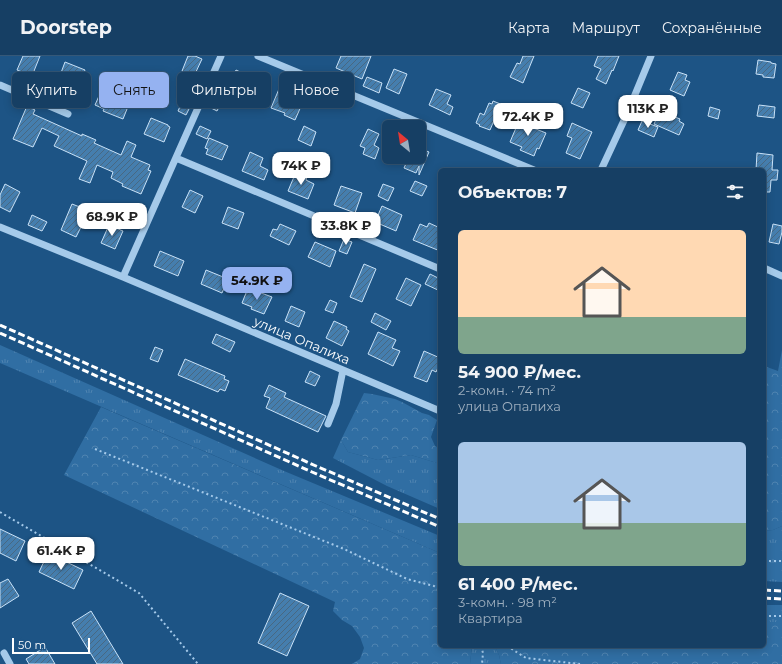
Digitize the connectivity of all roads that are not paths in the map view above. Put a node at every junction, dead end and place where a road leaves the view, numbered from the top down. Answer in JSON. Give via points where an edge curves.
{"nodes":[{"id":1,"x":221,"y":56,"type":"edge"},
{"id":2,"x":258,"y":56,"type":"edge"},
{"id":3,"x":651,"y":56,"type":"edge"},
{"id":4,"x":0,"y":85,"type":"edge"},
{"id":5,"x":68,"y":114,"type":"dead end"},
{"id":6,"x":176,"y":158,"type":"junction"},
{"id":7,"x":529,"y":168,"type":"edge"},
{"id":8,"x":602,"y":168,"type":"edge"},
{"id":9,"x":0,"y":227,"type":"edge"},
{"id":10,"x":438,"y":268,"type":"edge"},
{"id":11,"x":766,"y":269,"type":"edge"},
{"id":12,"x":782,"y":276,"type":"edge"},
{"id":13,"x":123,"y":277,"type":"junction"},
{"id":14,"x":343,"y":370,"type":"junction"},
{"id":15,"x":438,"y":410,"type":"edge"},
{"id":16,"x":328,"y":424,"type":"dead end"},
{"id":17,"x":4,"y":653,"type":"dead end"},
{"id":18,"x":10,"y":664,"type":"edge"}],
"edges":[{"from":1,"to":6,"type":"street"},
{"from":2,"to":7,"type":"street"},
{"from":3,"to":8,"type":"street"},
{"from":4,"to":5,"type":"street"},
{"from":6,"to":10,"type":"street"},
{"from":6,"to":13,"type":"street"},
{"from":9,"to":13,"type":"street","name":"улица Опалиха"},
{"from":11,"to":12,"type":"street"},
{"from":13,"to":14,"type":"street","name":"улица Опалиха"},
{"from":14,"to":15,"type":"street","name":"улица Опалиха"},
{"from":14,"to":16,"type":"street","via":[[336,404]]},
{"from":17,"to":18,"type":"street"}]}
